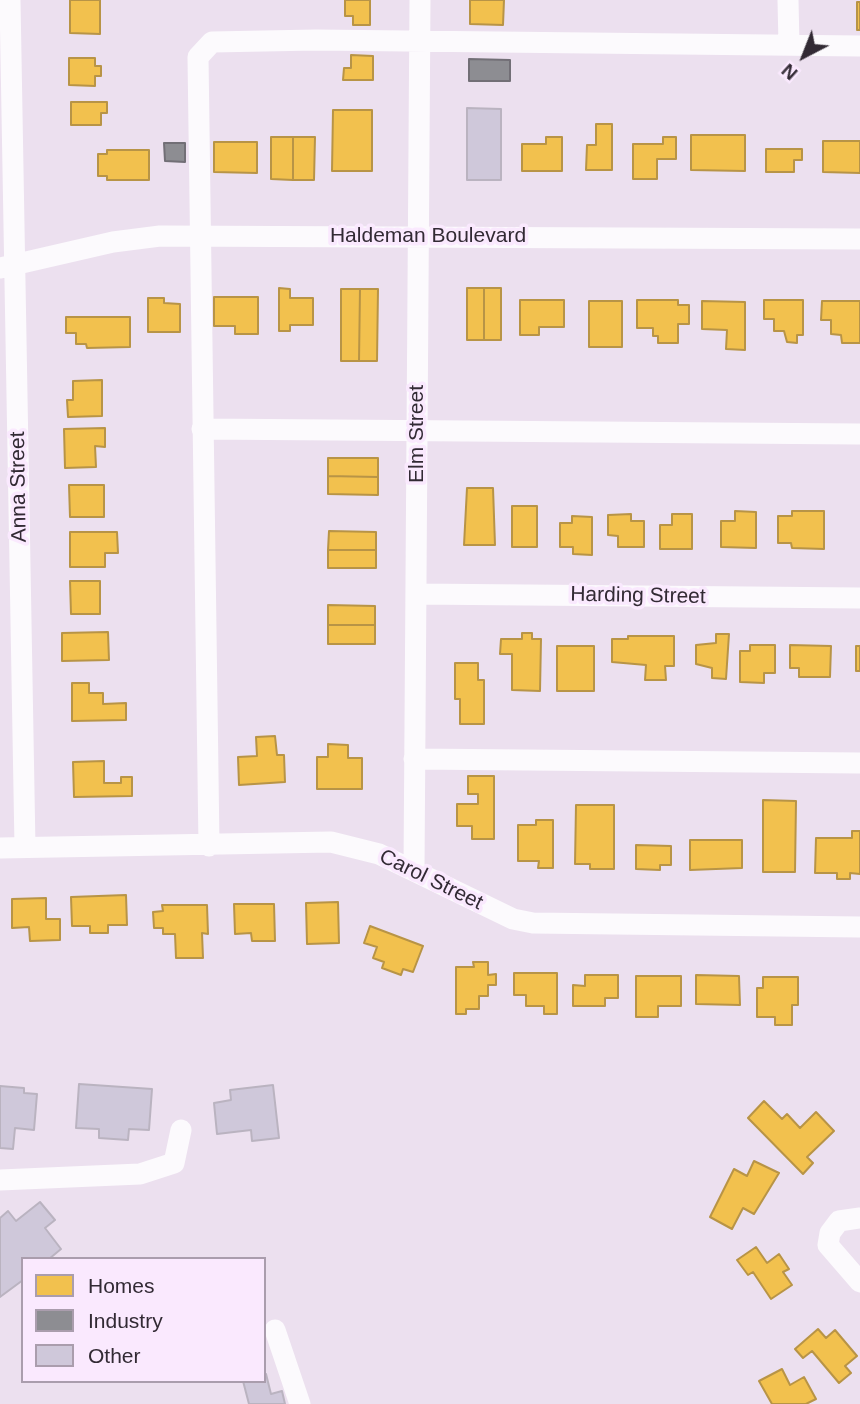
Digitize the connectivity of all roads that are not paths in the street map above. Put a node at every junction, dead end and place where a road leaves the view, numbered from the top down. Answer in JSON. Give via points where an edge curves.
{"nodes":[{"id":1,"x":10,"y":0,"type":"edge"},
{"id":2,"x":420,"y":0,"type":"edge"},
{"id":3,"x":788,"y":0,"type":"edge"},
{"id":4,"x":420,"y":41,"type":"junction"},
{"id":5,"x":789,"y":45,"type":"junction"},
{"id":6,"x":860,"y":46,"type":"edge"},
{"id":7,"x":199,"y":235,"type":"junction"},
{"id":8,"x":418,"y":236,"type":"junction"},
{"id":9,"x":860,"y":239,"type":"edge"},
{"id":10,"x":7,"y":267,"type":"edge"},
{"id":11,"x":202,"y":429,"type":"junction"},
{"id":12,"x":417,"y":430,"type":"junction"},
{"id":13,"x":860,"y":433,"type":"edge"},
{"id":14,"x":416,"y":594,"type":"junction"},
{"id":15,"x":860,"y":598,"type":"edge"},
{"id":16,"x":414,"y":759,"type":"junction"},
{"id":17,"x":860,"y":763,"type":"edge"},
{"id":18,"x":209,"y":846,"type":"junction"},
{"id":19,"x":25,"y":847,"type":"junction"},
{"id":20,"x":0,"y":848,"type":"edge"},
{"id":21,"x":414,"y":869,"type":"junction"},
{"id":22,"x":860,"y":927,"type":"edge"},
{"id":23,"x":181,"y":1130,"type":"dead end"},
{"id":24,"x":0,"y":1180,"type":"edge"},
{"id":25,"x":860,"y":1218,"type":"edge"},
{"id":26,"x":860,"y":1282,"type":"edge"},
{"id":27,"x":275,"y":1330,"type":"dead end"},
{"id":28,"x":300,"y":1404,"type":"edge"}],
"edges":[{"from":1,"to":10,"type":"street","name":"Anna Street"},
{"from":2,"to":4,"type":"street","name":"Elm Street"},
{"from":3,"to":5,"type":"street"},
{"from":4,"to":5,"type":"street"},
{"from":4,"to":7,"type":"street","via":[[212,42],[203,48],[198,57]]},
{"from":4,"to":8,"type":"street","name":"Elm Street"},
{"from":5,"to":6,"type":"street"},
{"from":7,"to":8,"type":"street","name":"Haldeman Boulevard"},
{"from":7,"to":10,"type":"street","name":"Haldeman Boulevard","via":[[113,242]]},
{"from":7,"to":11,"type":"street"},
{"from":8,"to":9,"type":"street","name":"Haldeman Boulevard"},
{"from":8,"to":12,"type":"street","name":"Elm Street"},
{"from":10,"to":19,"type":"street","name":"Anna Street"},
{"from":11,"to":12,"type":"street"},
{"from":11,"to":18,"type":"street"},
{"from":12,"to":13,"type":"street"},
{"from":12,"to":14,"type":"street","name":"Elm Street"},
{"from":14,"to":15,"type":"street","name":"Harding Street"},
{"from":14,"to":16,"type":"street","name":"Elm Street"},
{"from":16,"to":17,"type":"street"},
{"from":16,"to":21,"type":"street","name":"Elm Street"},
{"from":18,"to":19,"type":"street","name":"Carol Street"},
{"from":18,"to":21,"type":"street","name":"Carol Street","via":[[331,842]]},
{"from":19,"to":20,"type":"street","name":"Carol Street"},
{"from":21,"to":22,"type":"street","name":"Carol Street","via":[[513,919],[533,923]]},
{"from":23,"to":24,"type":"street","via":[[174,1163],[140,1174]]},
{"from":25,"to":26,"type":"street","via":[[839,1221],[828,1245]]},
{"from":27,"to":28,"type":"street"}]}
